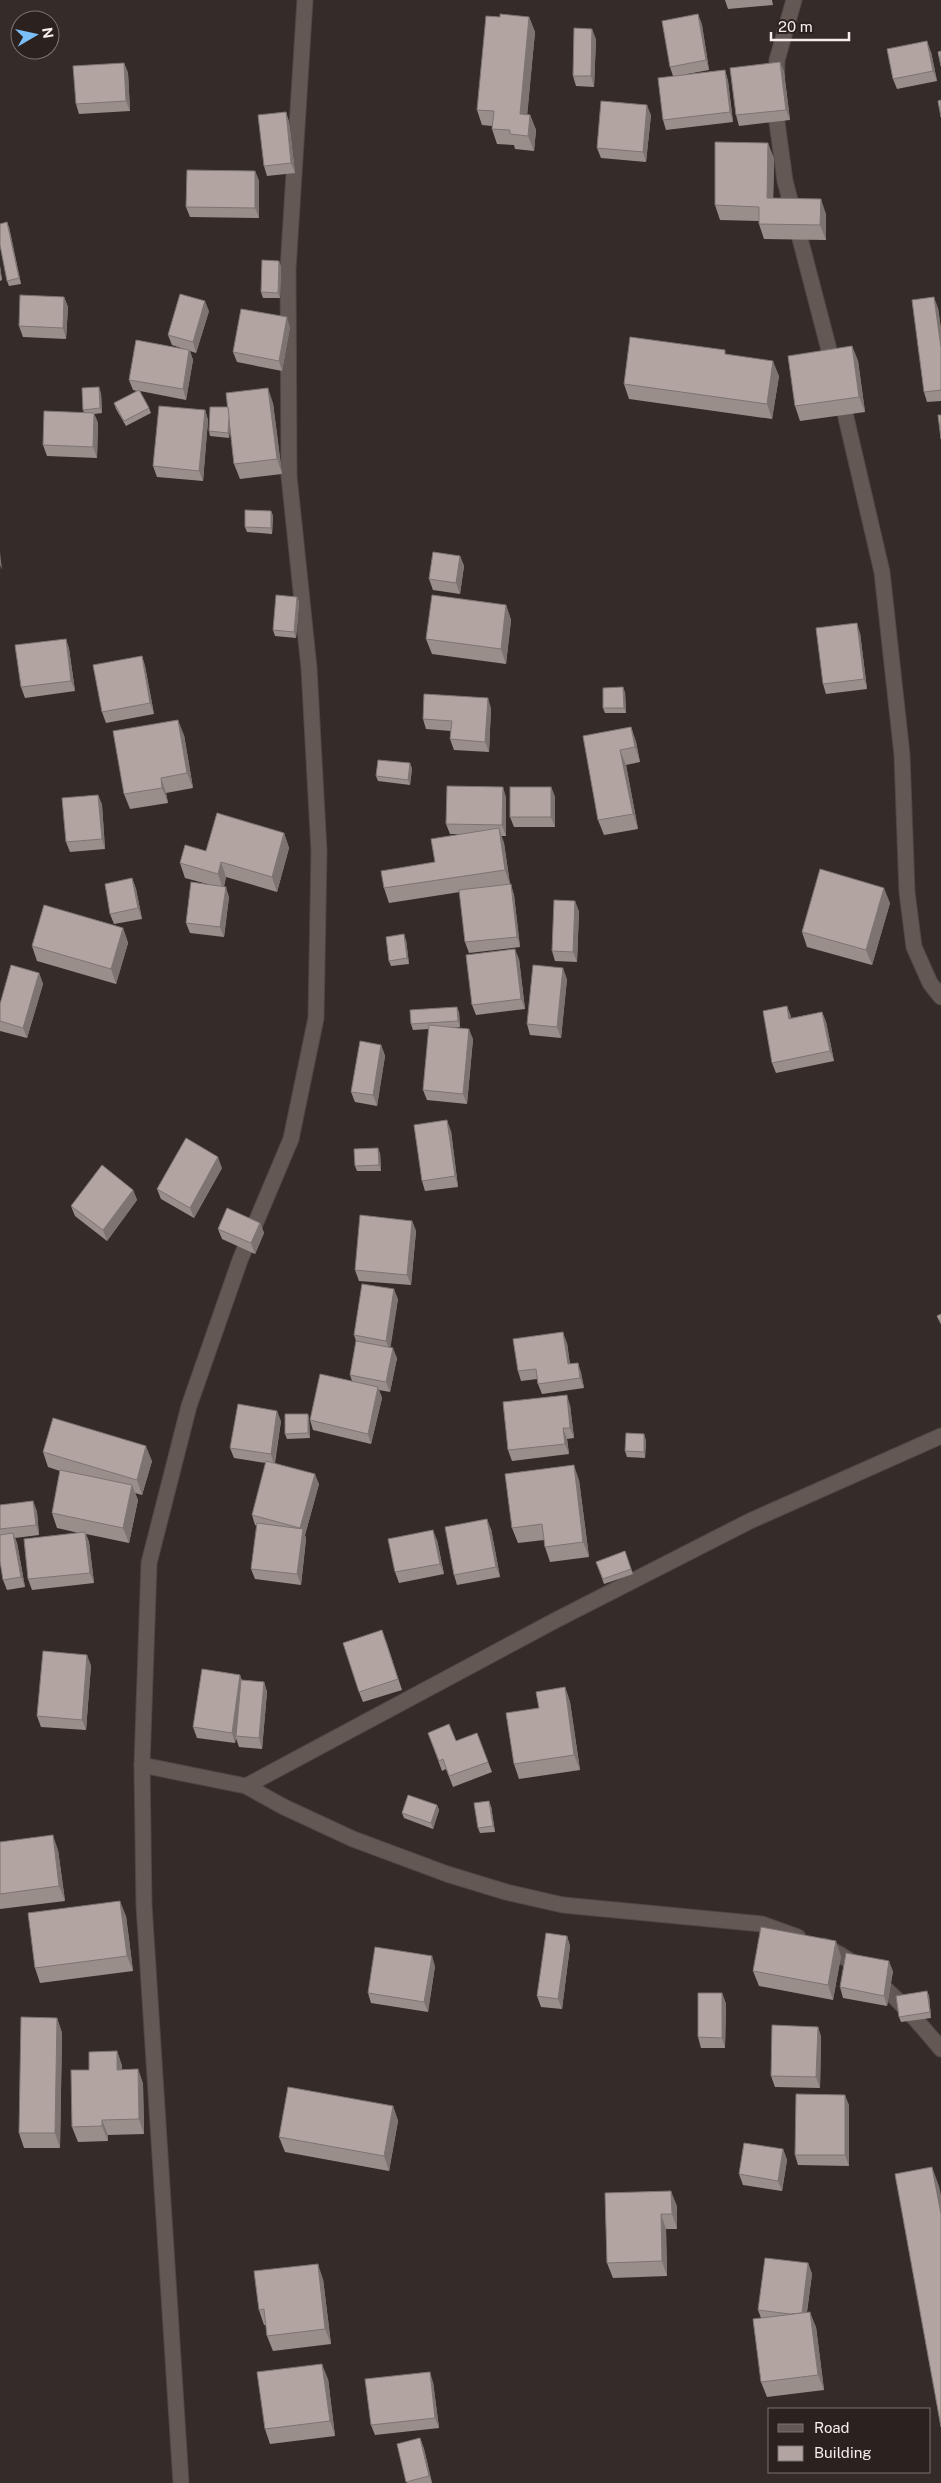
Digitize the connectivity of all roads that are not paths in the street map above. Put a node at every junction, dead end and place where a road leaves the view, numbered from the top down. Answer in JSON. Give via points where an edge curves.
{"nodes":[{"id":1,"x":305,"y":0,"type":"edge"},
{"id":2,"x":794,"y":0,"type":"edge"},
{"id":3,"x":941,"y":997,"type":"edge"},
{"id":4,"x":941,"y":1436,"type":"edge"},
{"id":5,"x":142,"y":1765,"type":"junction"},
{"id":6,"x":246,"y":1786,"type":"junction"},
{"id":7,"x":941,"y":2049,"type":"edge"},
{"id":8,"x":181,"y":2483,"type":"edge"}],
"edges":[{"from":1,"to":5,"type":"street","via":[[288,269],[288,466],[309,668],[319,851],[316,1018],[291,1139],[240,1260],[189,1406],[149,1563]]},
{"from":2,"to":3,"type":"street","via":[[777,60],[776,115],[785,181],[882,572],[902,755],[906,892],[914,947],[930,983]]},
{"from":4,"to":6,"type":"street","via":[[750,1521],[556,1620]]},
{"from":5,"to":6,"type":"street"},
{"from":5,"to":8,"type":"street","via":[[144,1905]]},
{"from":6,"to":7,"type":"street","via":[[353,1839],[506,1892],[562,1906],[762,1924],[826,1947],[877,1981],[910,2011]]}]}
